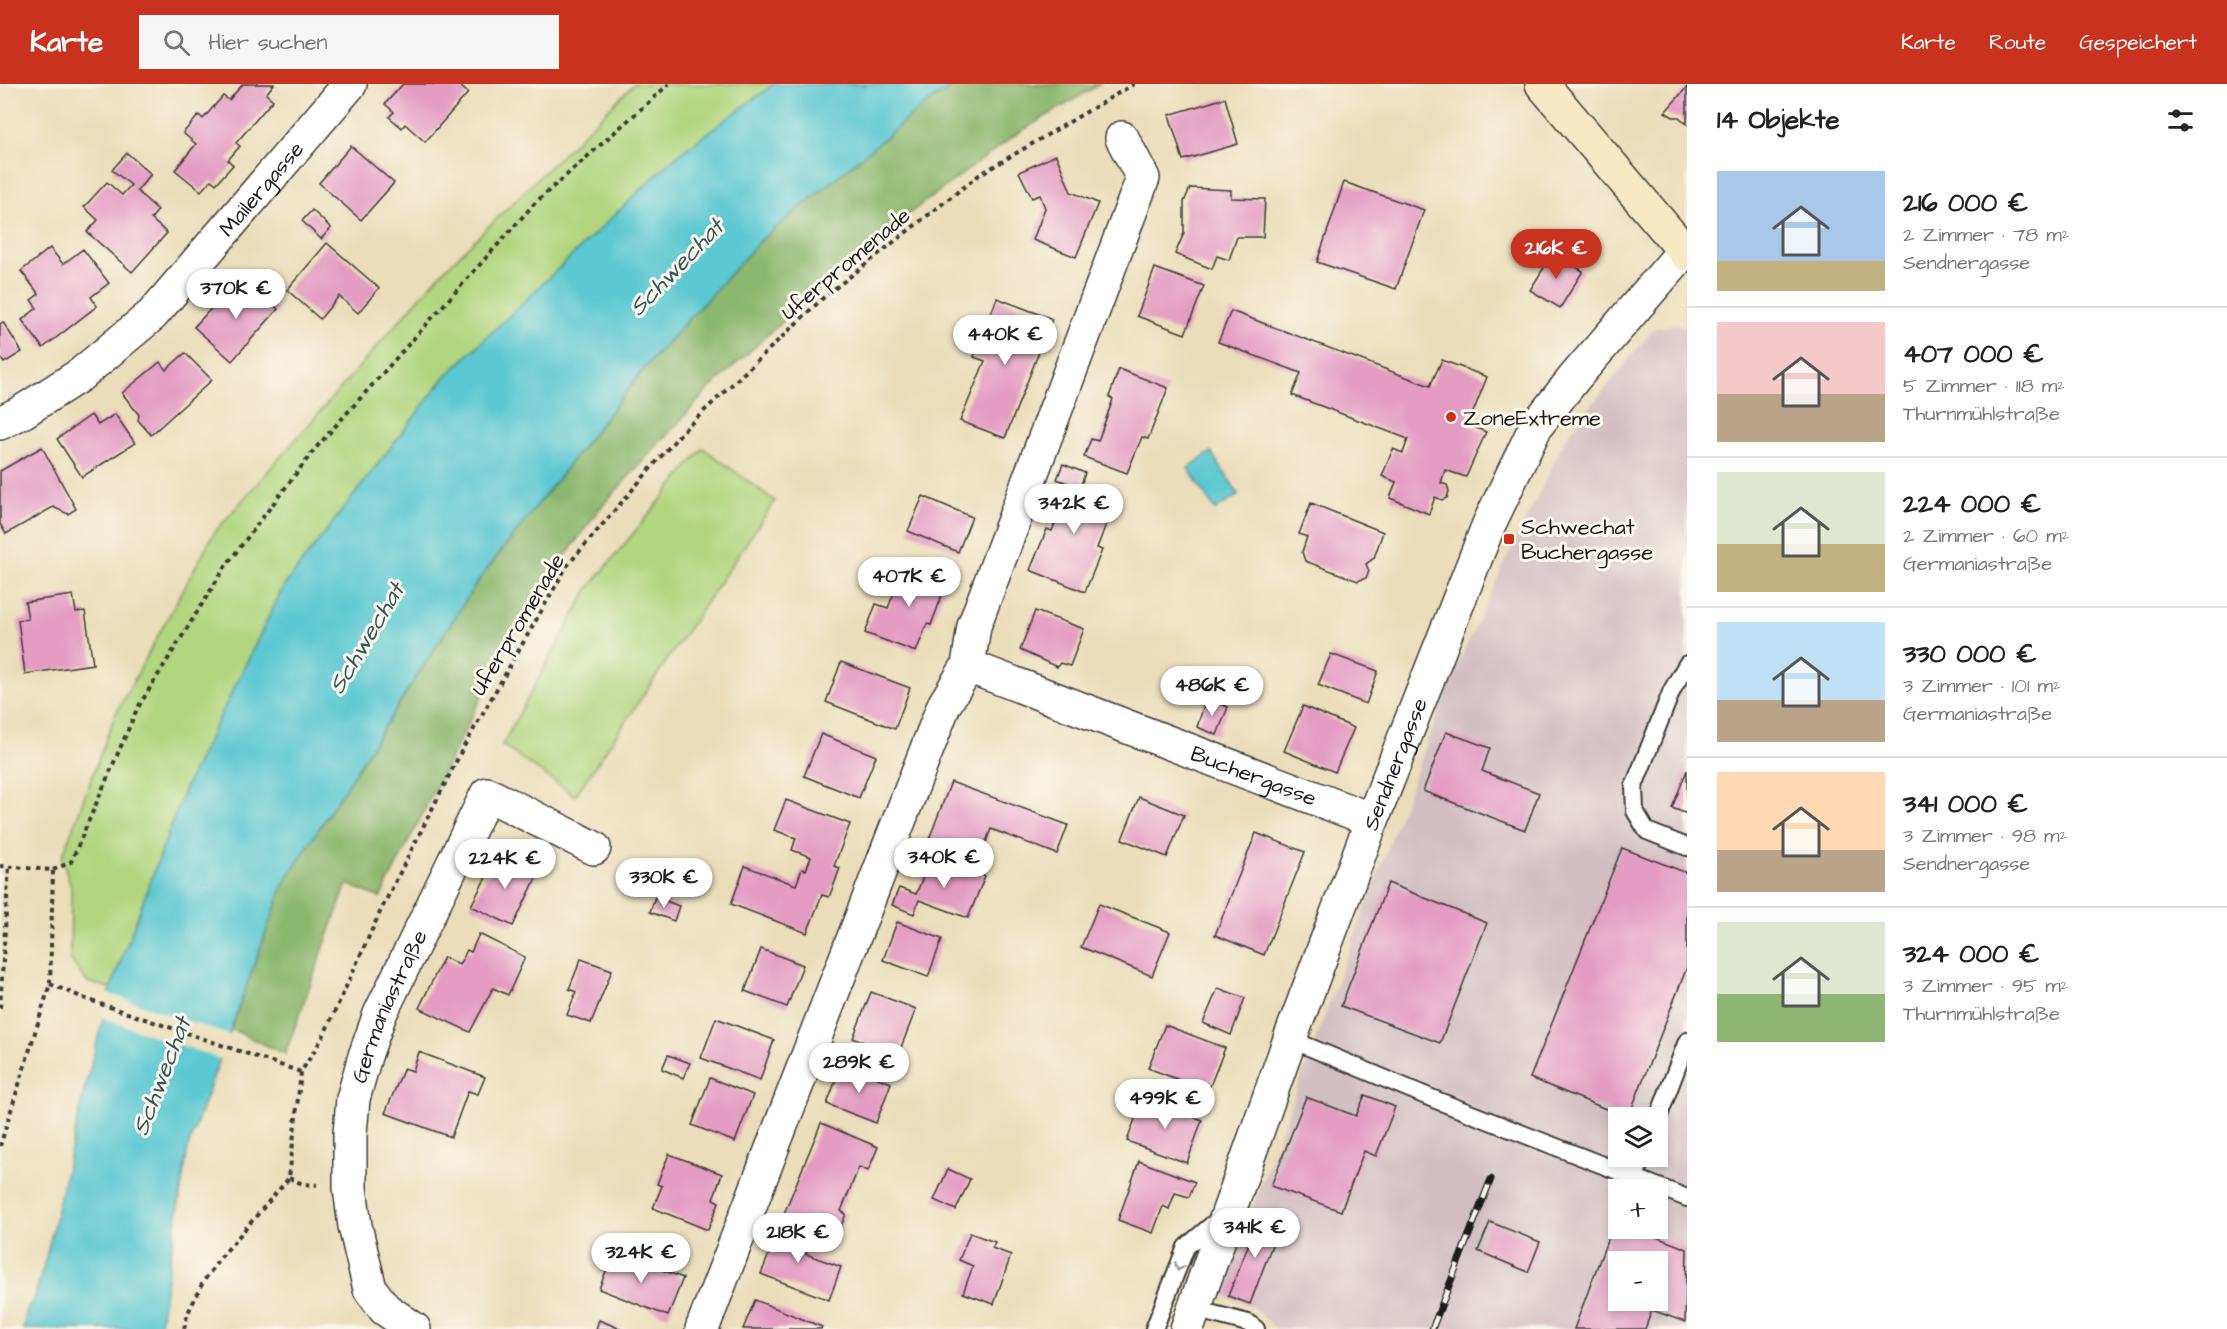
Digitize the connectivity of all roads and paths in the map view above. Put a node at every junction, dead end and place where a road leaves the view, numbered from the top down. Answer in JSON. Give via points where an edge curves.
{"nodes":[{"id":1,"x":350,"y":84,"type":"edge"},
{"id":2,"x":669,"y":84,"type":"edge"},
{"id":3,"x":1134,"y":84,"type":"edge"},
{"id":4,"x":1542,"y":84,"type":"edge"},
{"id":5,"x":1122,"y":138,"type":"dead end"},
{"id":6,"x":1686,"y":251,"type":"edge"},
{"id":7,"x":0,"y":423,"type":"edge"},
{"id":8,"x":1687,"y":664,"type":"edge"},
{"id":9,"x":969,"y":666,"type":"junction"},
{"id":10,"x":1372,"y":820,"type":"junction"},
{"id":11,"x":1687,"y":847,"type":"edge"},
{"id":12,"x":594,"y":848,"type":"dead end"},
{"id":13,"x":0,"y":866,"type":"edge"},
{"id":14,"x":9,"y":866,"type":"junction"},
{"id":15,"x":53,"y":870,"type":"junction"},
{"id":16,"x":50,"y":984,"type":"junction"},
{"id":17,"x":0,"y":1008,"type":"edge"},
{"id":18,"x":1290,"y":1039,"type":"junction"},
{"id":19,"x":1687,"y":1041,"type":"edge"},
{"id":20,"x":301,"y":1072,"type":"junction"},
{"id":21,"x":1662,"y":1107,"type":"edge"},
{"id":22,"x":0,"y":1146,"type":"edge"},
{"id":23,"x":1639,"y":1167,"type":"edge"},
{"id":24,"x":1634,"y":1179,"type":"joint"},
{"id":25,"x":1668,"y":1191,"type":"edge"},
{"id":26,"x":1687,"y":1198,"type":"edge"},
{"id":27,"x":1230,"y":1209,"type":"junction"},
{"id":28,"x":1191,"y":1319,"type":"edge"},
{"id":29,"x":184,"y":1329,"type":"edge"},
{"id":30,"x":414,"y":1329,"type":"edge"},
{"id":31,"x":702,"y":1329,"type":"edge"},
{"id":32,"x":1154,"y":1329,"type":"edge"},
{"id":33,"x":1256,"y":1329,"type":"edge"}],
"edges":[{"from":1,"to":7,"type":"street","name":"Mailergasse","via":[[152,315],[80,375]]},
{"from":2,"to":15,"type":"path","via":[[535,203],[314,450],[225,567],[137,709],[71,862]]},
{"from":3,"to":20,"type":"path","name":"Uferpromenade","via":[[979,175],[824,297],[682,432],[567,566],[463,748],[381,910],[323,1037]]},
{"from":4,"to":6,"type":"main road"},
{"from":5,"to":9,"type":"street","via":[[1143,178],[974,626]]},
{"from":6,"to":10,"type":"street","name":"Sendnergasse","via":[[1536,426],[1471,565]]},
{"from":8,"to":11,"type":"lane","via":[[1672,690],[1634,786],[1635,811],[1647,831]]},
{"from":9,"to":10,"type":"street","name":"Buchergasse"},
{"from":9,"to":31,"type":"street","via":[[944,705]]},
{"from":10,"to":18,"type":"street","name":"Sendnergasse"},
{"from":12,"to":30,"type":"street","name":"Germaniastraße","via":[[487,794],[380,1014],[353,1099],[350,1188],[370,1289],[385,1309]]},
{"from":13,"to":14,"type":"path"},
{"from":14,"to":15,"type":"path"},
{"from":14,"to":17,"type":"path"},
{"from":15,"to":16,"type":"path"},
{"from":16,"to":20,"type":"path"},
{"from":16,"to":22,"type":"path"},
{"from":18,"to":24,"type":"lane"},
{"from":18,"to":27,"type":"street","name":"Sendnergasse"},
{"from":19,"to":21,"type":"lane"},
{"from":20,"to":29,"type":"path","name":"Uferpromenade","via":[[289,1178],[203,1282]]},
{"from":23,"to":24,"type":"lane"},
{"from":25,"to":26,"type":"lane"},
{"from":27,"to":28,"type":"street","name":"Sendnergasse"},
{"from":27,"to":32,"type":"lane","one_way":true,"via":[[1186,1247]]},
{"from":28,"to":33,"type":"lane","via":[[1248,1323]]}]}
